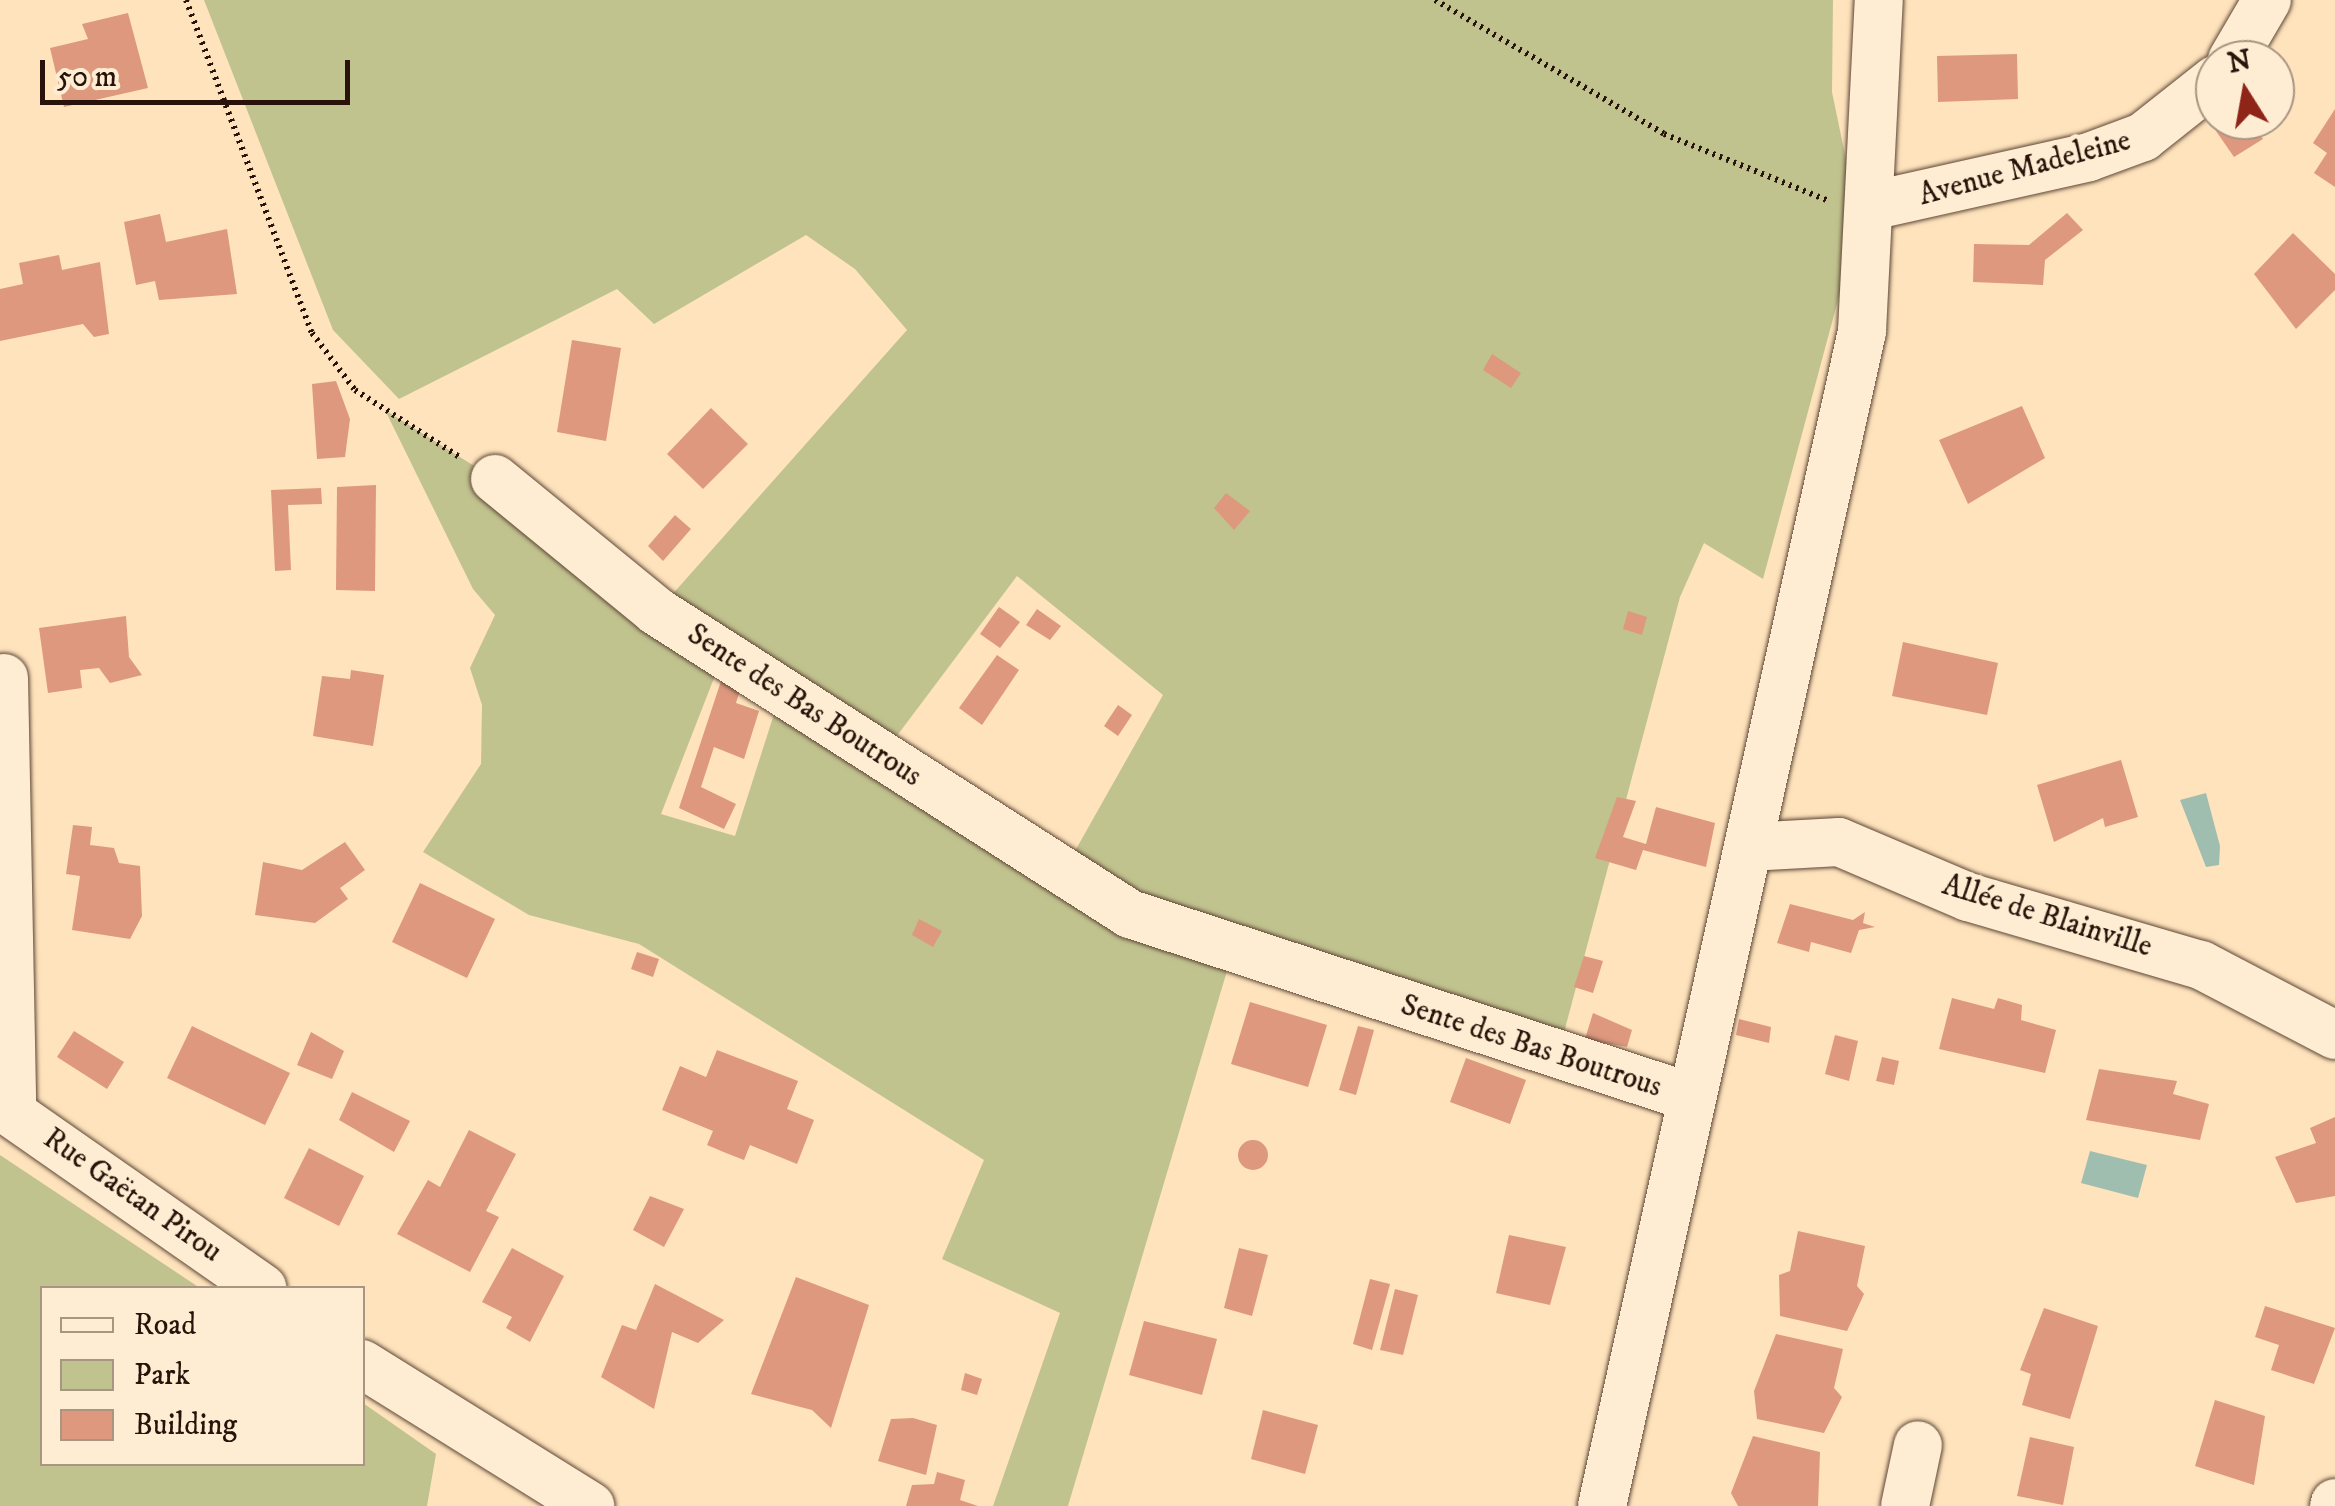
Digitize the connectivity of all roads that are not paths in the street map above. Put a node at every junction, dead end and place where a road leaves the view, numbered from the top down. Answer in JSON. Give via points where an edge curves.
{"nodes":[{"id":1,"x":1858,"y":0,"type":"edge"},
{"id":2,"x":1879,"y":0,"type":"edge"},
{"id":3,"x":2267,"y":0,"type":"edge"},
{"id":4,"x":2244,"y":40,"type":"edge"},
{"id":5,"x":2195,"y":96,"type":"edge"},
{"id":6,"x":1874,"y":148,"type":"junction"},
{"id":7,"x":1875,"y":205,"type":"junction"},
{"id":8,"x":495,"y":479,"type":"road end"},
{"id":9,"x":4,"y":678,"type":"dead end"},
{"id":10,"x":1748,"y":847,"type":"junction"},
{"id":11,"x":2335,"y":1035,"type":"edge"},
{"id":12,"x":1690,"y":1097,"type":"junction"},
{"id":13,"x":6,"y":1108,"type":"edge"},
{"id":14,"x":259,"y":1286,"type":"edge"},
{"id":15,"x":365,"y":1366,"type":"edge"},
{"id":16,"x":1918,"y":1445,"type":"dead end"},
{"id":17,"x":590,"y":1506,"type":"edge"},
{"id":18,"x":1602,"y":1506,"type":"edge"},
{"id":19,"x":1905,"y":1506,"type":"edge"}],
"edges":[{"from":1,"to":6,"type":"street"},
{"from":2,"to":6,"type":"street"},
{"from":3,"to":4,"type":"street"},
{"from":5,"to":7,"type":"street","name":"Avenue Madeleine","via":[[2143,137],[2089,158]]},
{"from":6,"to":7,"type":"street"},
{"from":7,"to":10,"type":"street","via":[[1862,331]]},
{"from":8,"to":12,"type":"street","name":"Sente des Bas Boutrous","via":[[656,612],[1130,914]]},
{"from":9,"to":13,"type":"street"},
{"from":10,"to":11,"type":"street","name":"Allée de Blainville","via":[[1839,842],[1968,897],[2202,966]]},
{"from":10,"to":12,"type":"street"},
{"from":12,"to":18,"type":"street"},
{"from":13,"to":14,"type":"street","name":"Rue Gaëtan Pirou"},
{"from":15,"to":17,"type":"street"},
{"from":16,"to":19,"type":"street"}]}
